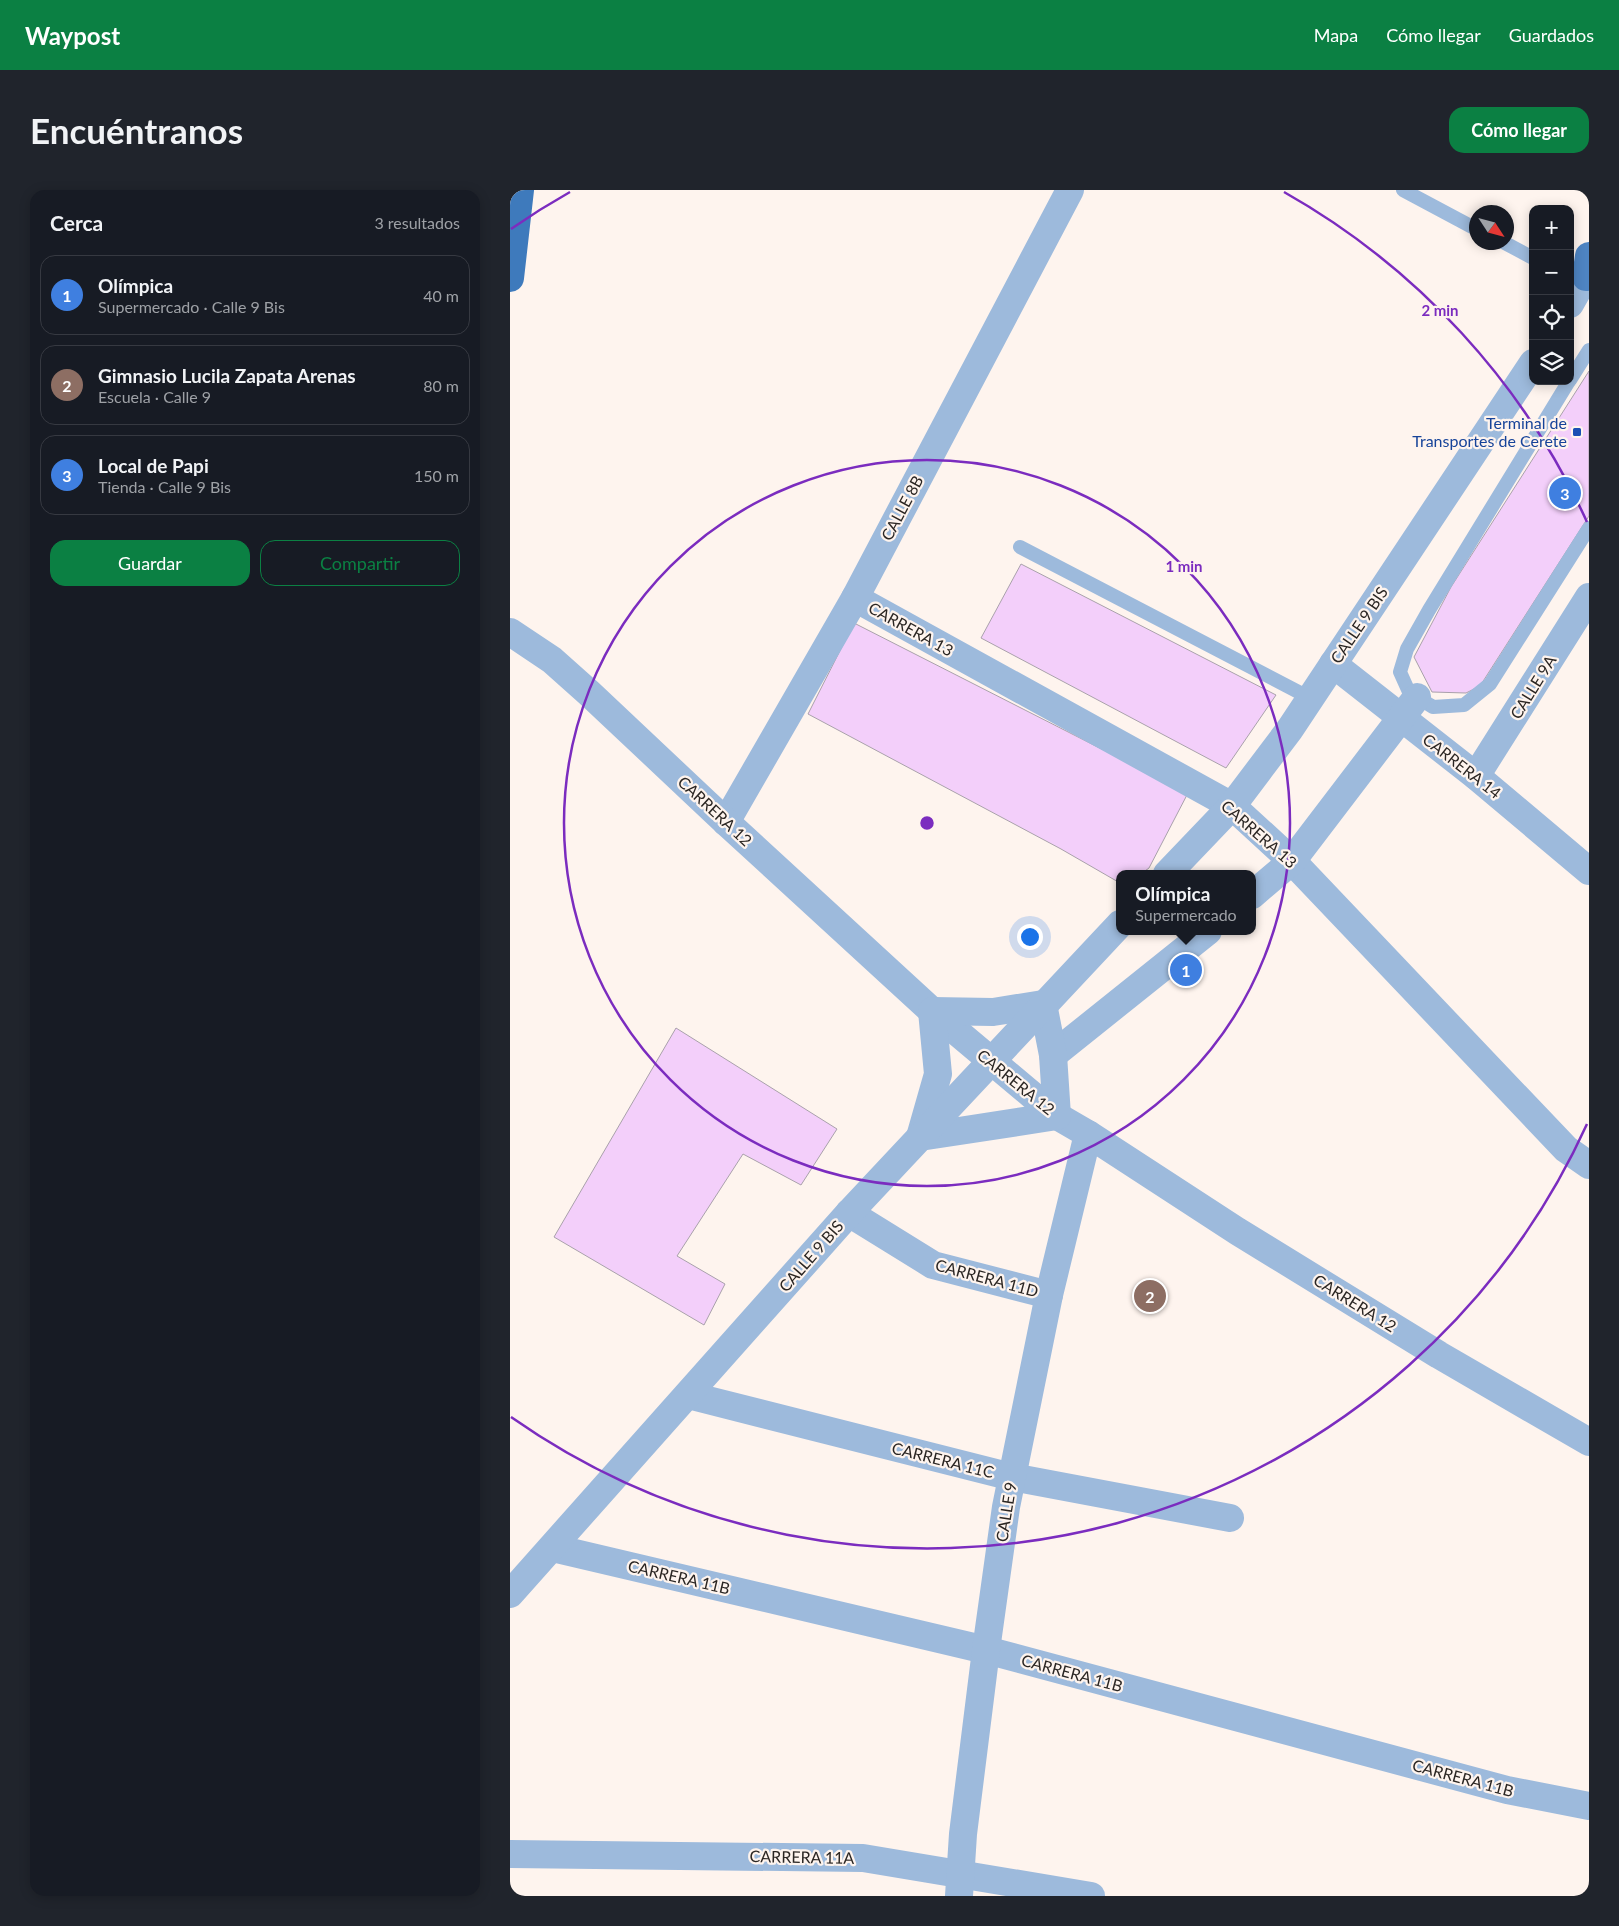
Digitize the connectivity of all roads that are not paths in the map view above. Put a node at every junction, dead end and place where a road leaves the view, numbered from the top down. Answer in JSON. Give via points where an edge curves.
{"nodes":[{"id":1,"x":520,"y":190,"type":"edge"},
{"id":2,"x":1070,"y":190,"type":"edge"},
{"id":3,"x":1403,"y":190,"type":"edge"},
{"id":4,"x":1469,"y":225,"type":"edge"},
{"id":5,"x":1514,"y":248,"type":"edge"},
{"id":6,"x":1529,"y":256,"type":"edge"},
{"id":7,"x":510,"y":278,"type":"edge"},
{"id":8,"x":1582,"y":281,"type":"edge"},
{"id":9,"x":1574,"y":305,"type":"edge"},
{"id":10,"x":1589,"y":350,"type":"edge"},
{"id":11,"x":1529,"y":369,"type":"edge"},
{"id":12,"x":1574,"y":374,"type":"edge"},
{"id":13,"x":1568,"y":385,"type":"edge"},
{"id":14,"x":1589,"y":528,"type":"edge"},
{"id":15,"x":1020,"y":548,"type":"dead end"},
{"id":16,"x":1589,"y":597,"type":"edge"},
{"id":17,"x":855,"y":598,"type":"junction"},
{"id":18,"x":510,"y":632,"type":"edge"},
{"id":19,"x":1333,"y":664,"type":"junction"},
{"id":20,"x":1418,"y":697,"type":"junction"},
{"id":21,"x":1310,"y":698,"type":"junction"},
{"id":22,"x":1401,"y":718,"type":"junction"},
{"id":23,"x":1476,"y":776,"type":"junction"},
{"id":24,"x":1232,"y":806,"type":"junction"},
{"id":25,"x":726,"y":822,"type":"junction"},
{"id":26,"x":1292,"y":862,"type":"junction"},
{"id":27,"x":1171,"y":870,"type":"edge"},
{"id":28,"x":1589,"y":871,"type":"edge"},
{"id":29,"x":1256,"y":892,"type":"edge"},
{"id":30,"x":1116,"y":928,"type":"edge"},
{"id":31,"x":1203,"y":935,"type":"edge"},
{"id":32,"x":1043,"y":1004,"type":"junction"},
{"id":33,"x":932,"y":1011,"type":"junction"},
{"id":34,"x":1053,"y":1055,"type":"junction"},
{"id":35,"x":991,"y":1062,"type":"junction"},
{"id":36,"x":1057,"y":1116,"type":"junction"},
{"id":37,"x":1088,"y":1134,"type":"junction"},
{"id":38,"x":920,"y":1137,"type":"junction"},
{"id":39,"x":1589,"y":1165,"type":"edge"},
{"id":40,"x":849,"y":1213,"type":"junction"},
{"id":41,"x":1049,"y":1295,"type":"junction"},
{"id":42,"x":688,"y":1395,"type":"junction"},
{"id":43,"x":1589,"y":1442,"type":"edge"},
{"id":44,"x":1012,"y":1477,"type":"junction"},
{"id":45,"x":1230,"y":1518,"type":"dead end"},
{"id":46,"x":554,"y":1548,"type":"junction"},
{"id":47,"x":510,"y":1594,"type":"edge"},
{"id":48,"x":986,"y":1650,"type":"junction"},
{"id":49,"x":1589,"y":1806,"type":"edge"},
{"id":50,"x":510,"y":1854,"type":"edge"},
{"id":51,"x":960,"y":1886,"type":"edge"},
{"id":52,"x":1091,"y":1896,"type":"edge"}],
"edges":[{"from":1,"to":7,"type":"highway"},
{"from":2,"to":17,"type":"street","name":"CALLE 8B"},
{"from":3,"to":4,"type":"lane"},
{"from":5,"to":6,"type":"lane"},
{"from":8,"to":9,"type":"street"},
{"from":10,"to":12,"type":"lane"},
{"from":11,"to":19,"type":"street","name":"CALLE 9 BIS"},
{"from":13,"to":20,"type":"lane","via":[[1407,649],[1400,672],[1409,692]]},
{"from":14,"to":20,"type":"lane","via":[[1490,684],[1464,705],[1433,707]]},
{"from":15,"to":21,"type":"lane"},
{"from":16,"to":23,"type":"street","name":"CALLE 9A"},
{"from":17,"to":24,"type":"street","name":"CARRERA 13"},
{"from":17,"to":25,"type":"street","name":"CALLE 8B"},
{"from":18,"to":25,"type":"street","name":"CARRERA 12","via":[[552,660],[582,686]]},
{"from":19,"to":21,"type":"street","name":"CALLE 9 BIS"},
{"from":19,"to":22,"type":"street","name":"CARRERA 14"},
{"from":20,"to":22,"type":"street"},
{"from":21,"to":24,"type":"street","name":"CALLE 9 BIS"},
{"from":22,"to":23,"type":"street","name":"CARRERA 14"},
{"from":22,"to":26,"type":"street"},
{"from":23,"to":28,"type":"street","name":"CARRERA 14"},
{"from":24,"to":26,"type":"street","name":"CARRERA 13"},
{"from":24,"to":27,"type":"street","name":"CALLE 9 BIS"},
{"from":25,"to":33,"type":"street","name":"CARRERA 12"},
{"from":26,"to":29,"type":"street"},
{"from":26,"to":39,"type":"street","name":"CARRERA 13","via":[[1566,1149]]},
{"from":30,"to":32,"type":"street","name":"CALLE 9 BIS"},
{"from":31,"to":34,"type":"street"},
{"from":32,"to":33,"type":"street","via":[[993,1012]]},
{"from":32,"to":34,"type":"street"},
{"from":32,"to":35,"type":"street","name":"CALLE 9 BIS"},
{"from":33,"to":35,"type":"street","name":"CARRERA 12"},
{"from":33,"to":38,"type":"street","via":[[938,1074]]},
{"from":34,"to":36,"type":"street"},
{"from":35,"to":36,"type":"street","name":"CARRERA 12"},
{"from":35,"to":38,"type":"street","name":"CALLE 9 BIS"},
{"from":36,"to":37,"type":"street","name":"CARRERA 12"},
{"from":36,"to":38,"type":"street"},
{"from":37,"to":41,"type":"street","name":"CALLE 9"},
{"from":37,"to":43,"type":"street","name":"CARRERA 12","via":[[1422,1345]]},
{"from":38,"to":40,"type":"street","name":"CALLE 9 BIS"},
{"from":40,"to":41,"type":"street","name":"CARRERA 11D","via":[[934,1265]]},
{"from":40,"to":42,"type":"street","name":"CALLE 9 BIS"},
{"from":41,"to":44,"type":"street","name":"CALLE 9"},
{"from":42,"to":44,"type":"street","name":"CARRERA 11C"},
{"from":42,"to":46,"type":"street","name":"CALLE 9 BIS"},
{"from":44,"to":45,"type":"street","name":"CARRERA 11C"},
{"from":44,"to":48,"type":"street","name":"CALLE 9"},
{"from":46,"to":47,"type":"street","name":"CALLE 9 BIS"},
{"from":46,"to":48,"type":"street","name":"CARRERA 11B"},
{"from":48,"to":49,"type":"street","name":"CARRERA 11B","via":[[1507,1790]]},
{"from":48,"to":51,"type":"street","name":"CALLE 9","via":[[963,1834]]},
{"from":50,"to":51,"type":"street","name":"CARRERA 11A","via":[[863,1858]]},
{"from":51,"to":52,"type":"street","name":"CARRERA 11A"}]}
